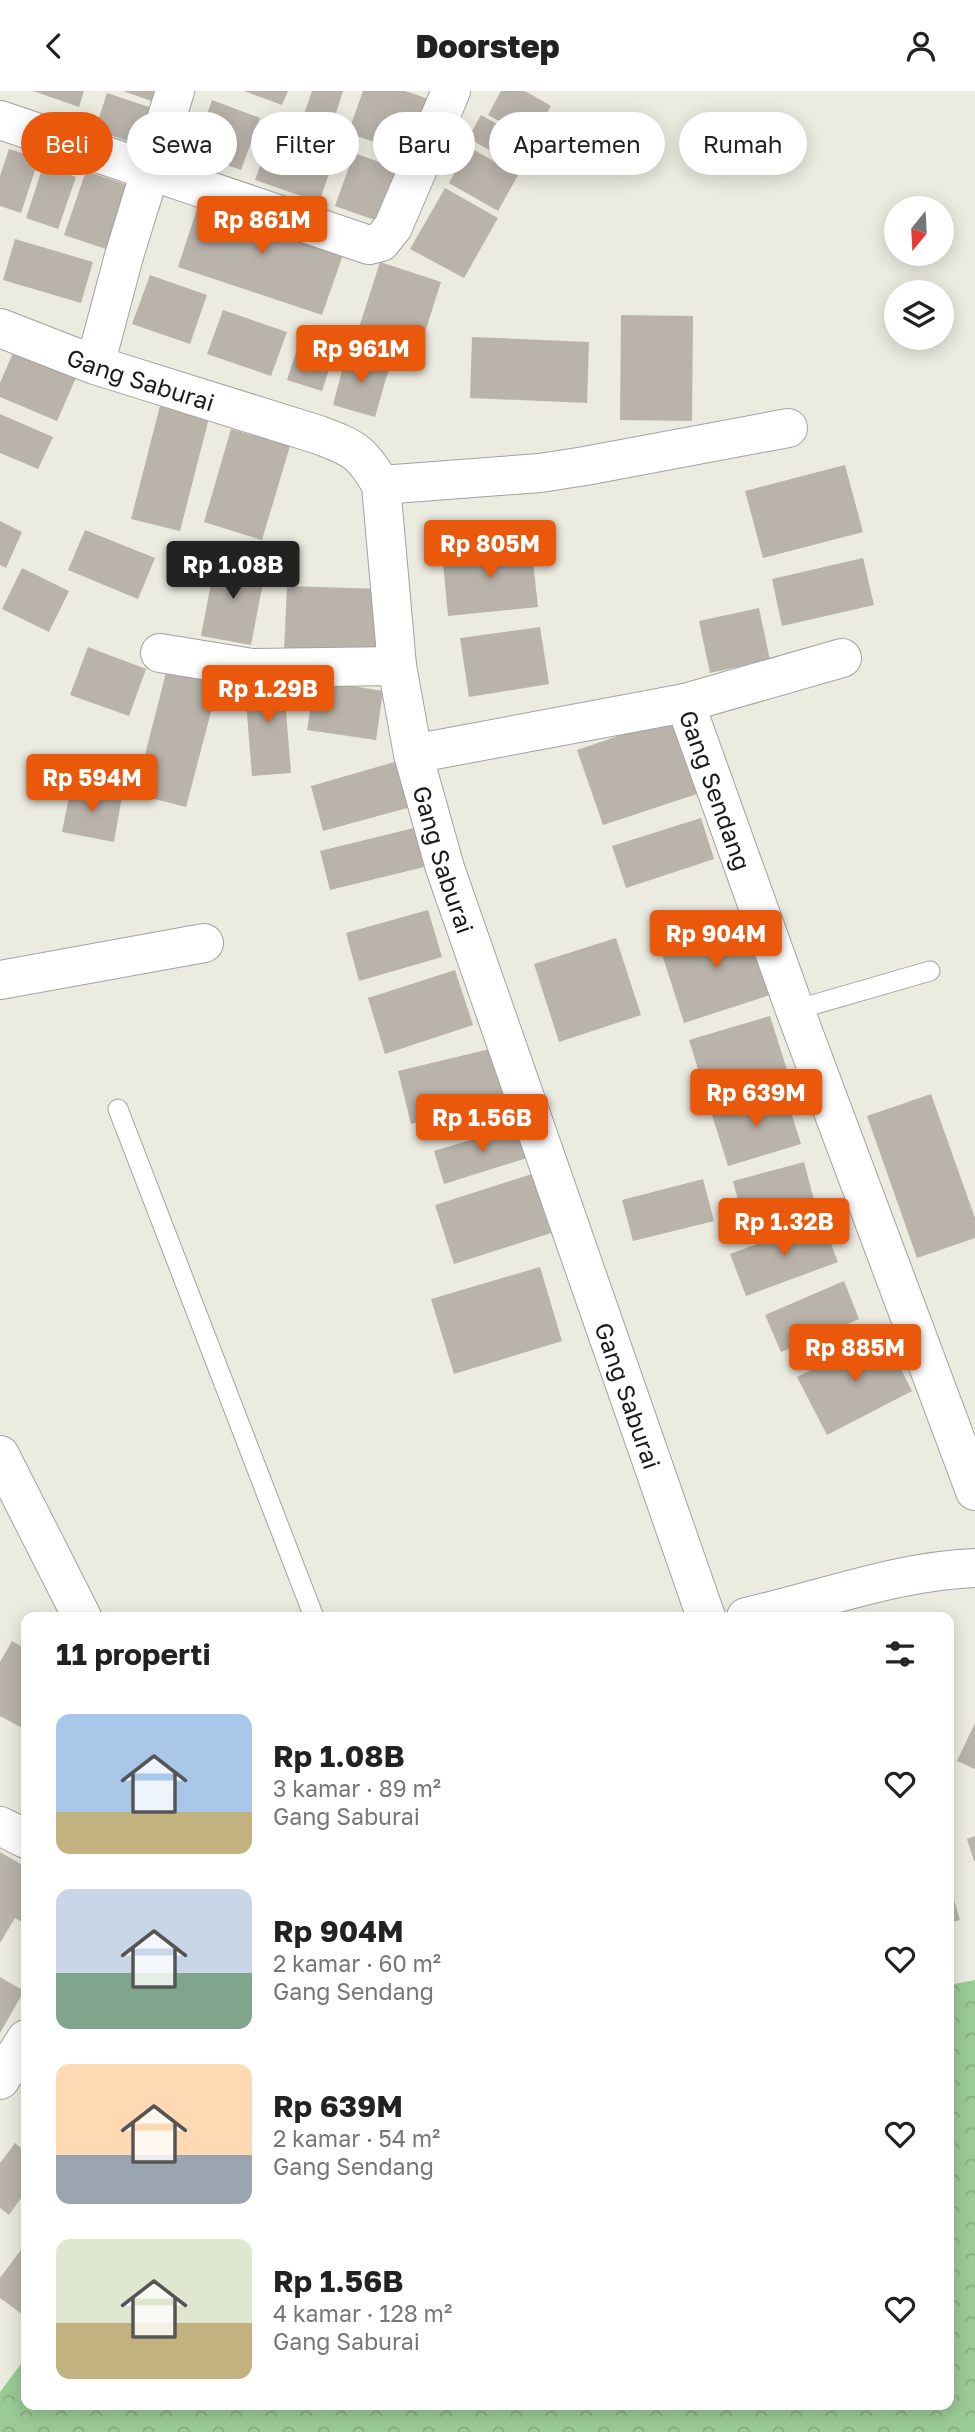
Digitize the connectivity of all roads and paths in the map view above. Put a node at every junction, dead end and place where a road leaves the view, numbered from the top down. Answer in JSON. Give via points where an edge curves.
{"nodes":[{"id":1,"x":175,"y":91,"type":"edge"},
{"id":2,"x":443,"y":93,"type":"edge"},
{"id":3,"x":169,"y":112,"type":"edge"},
{"id":4,"x":0,"y":120,"type":"edge"},
{"id":5,"x":127,"y":162,"type":"edge"},
{"id":6,"x":149,"y":175,"type":"edge"},
{"id":7,"x":165,"y":175,"type":"edge"},
{"id":8,"x":2,"y":334,"type":"edge"},
{"id":9,"x":95,"y":365,"type":"junction"},
{"id":10,"x":788,"y":428,"type":"dead end"},
{"id":11,"x":381,"y":485,"type":"junction"},
{"id":12,"x":160,"y":653,"type":"dead end"},
{"id":13,"x":842,"y":659,"type":"dead end"},
{"id":14,"x":397,"y":666,"type":"junction"},
{"id":15,"x":685,"y":703,"type":"junction"},
{"id":16,"x":413,"y":754,"type":"junction"},
{"id":17,"x":204,"y":943,"type":"dead end"},
{"id":18,"x":930,"y":971,"type":"dead end"},
{"id":19,"x":0,"y":980,"type":"edge"},
{"id":20,"x":795,"y":1010,"type":"junction"},
{"id":21,"x":118,"y":1109,"type":"dead end"},
{"id":22,"x":0,"y":1455,"type":"edge"},
{"id":23,"x":975,"y":1492,"type":"edge"},
{"id":24,"x":975,"y":1568,"type":"edge"},
{"id":25,"x":79,"y":1612,"type":"edge"},
{"id":26,"x":312,"y":1612,"type":"edge"},
{"id":27,"x":704,"y":1612,"type":"edge"},
{"id":28,"x":788,"y":1612,"type":"edge"},
{"id":29,"x":0,"y":1826,"type":"edge"},
{"id":30,"x":21,"y":1836,"type":"edge"},
{"id":31,"x":21,"y":2047,"type":"edge"},
{"id":32,"x":0,"y":2080,"type":"edge"}],
"edges":[{"from":1,"to":3,"type":"street"},
{"from":2,"to":7,"type":"street","via":[[393,227],[374,244]]},
{"from":4,"to":5,"type":"street"},
{"from":6,"to":9,"type":"street"},
{"from":8,"to":9,"type":"street","name":"Gang Saburai"},
{"from":9,"to":11,"type":"street","name":"Gang Saburai","via":[[348,446],[369,464]]},
{"from":10,"to":11,"type":"street","via":[[540,473]]},
{"from":11,"to":14,"type":"street","name":"Gang Saburai"},
{"from":12,"to":14,"type":"street","via":[[252,668]]},
{"from":13,"to":15,"type":"street"},
{"from":14,"to":16,"type":"street","name":"Gang Saburai"},
{"from":15,"to":16,"type":"street","name":"Gang Sendang"},
{"from":15,"to":20,"type":"street","name":"Gang Sendang"},
{"from":16,"to":27,"type":"street","name":"Gang Saburai","via":[[466,931]]},
{"from":17,"to":19,"type":"street"},
{"from":18,"to":20,"type":"lane"},
{"from":20,"to":23,"type":"street","name":"Gang Sendang"},
{"from":21,"to":26,"type":"lane"},
{"from":22,"to":25,"type":"street"},
{"from":24,"to":28,"type":"street","via":[[903,1576]]},
{"from":29,"to":30,"type":"street"},
{"from":31,"to":32,"type":"street"}]}
